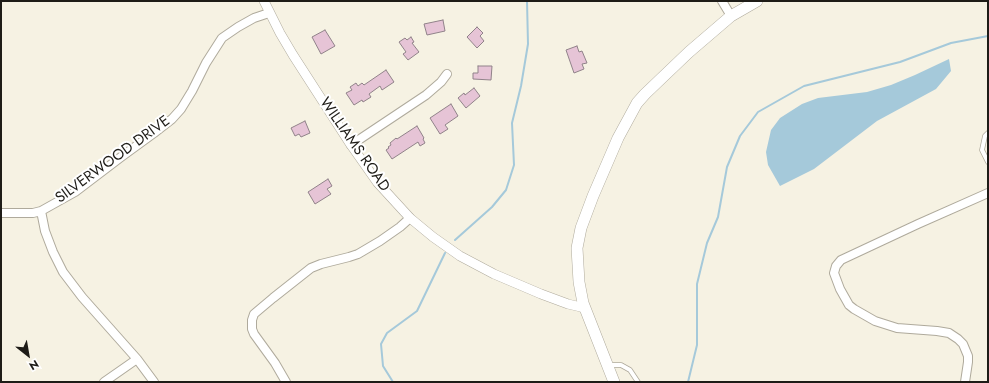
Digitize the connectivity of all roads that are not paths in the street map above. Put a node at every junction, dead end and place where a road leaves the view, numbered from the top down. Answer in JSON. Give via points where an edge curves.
{"nodes":[{"id":1,"x":264,"y":1,"type":"edge"},
{"id":2,"x":722,"y":1,"type":"edge"},
{"id":3,"x":757,"y":1,"type":"edge"},
{"id":4,"x":269,"y":13,"type":"junction"},
{"id":5,"x":731,"y":16,"type":"junction"},
{"id":6,"x":446,"y":74,"type":"dead end"},
{"id":7,"x":988,"y":132,"type":"edge"},
{"id":8,"x":351,"y":145,"type":"junction"},
{"id":9,"x":988,"y":162,"type":"edge"},
{"id":10,"x":988,"y":193,"type":"edge"},
{"id":11,"x":41,"y":211,"type":"junction"},
{"id":12,"x":1,"y":213,"type":"edge"},
{"id":13,"x":410,"y":218,"type":"junction"},
{"id":14,"x":585,"y":308,"type":"junction"},
{"id":15,"x":137,"y":359,"type":"junction"},
{"id":16,"x":607,"y":365,"type":"junction"},
{"id":17,"x":104,"y":382,"type":"edge"},
{"id":18,"x":154,"y":382,"type":"edge"},
{"id":19,"x":286,"y":382,"type":"edge"},
{"id":20,"x":614,"y":382,"type":"edge"},
{"id":21,"x":638,"y":382,"type":"edge"},
{"id":22,"x":965,"y":382,"type":"edge"}],
"edges":[{"from":1,"to":4,"type":"street","name":"WILLIAMS ROAD"},
{"from":2,"to":5,"type":"street"},
{"from":3,"to":5,"type":"main road"},
{"from":4,"to":8,"type":"street","name":"WILLIAMS ROAD"},
{"from":4,"to":11,"type":"street","name":"SILVERWOOD DRIVE","via":[[238,26],[222,38],[189,97],[172,119],[75,192]]},
{"from":5,"to":14,"type":"main road","via":[[644,94],[618,138],[593,196],[577,248],[579,282]]},
{"from":6,"to":8,"type":"street","via":[[426,95]]},
{"from":7,"to":9,"type":"lane","via":[[982,150]]},
{"from":8,"to":13,"type":"street","name":"WILLIAMS ROAD","via":[[377,182]]},
{"from":10,"to":22,"type":"street","via":[[841,260],[834,273],[850,305],[875,321],[897,328],[948,333],[958,339],[968,356]]},
{"from":11,"to":12,"type":"street","name":"SILVERWOOD DRIVE"},
{"from":11,"to":15,"type":"street","via":[[45,231],[63,272]]},
{"from":13,"to":14,"type":"street","name":"WILLIAMS ROAD","via":[[460,256],[541,294]]},
{"from":13,"to":19,"type":"street","via":[[358,254],[311,268],[254,314],[254,334]]},
{"from":14,"to":16,"type":"main road"},
{"from":15,"to":17,"type":"street"},
{"from":15,"to":18,"type":"street"},
{"from":16,"to":20,"type":"main road"},
{"from":16,"to":21,"type":"lane","via":[[621,365],[630,370]]}]}
